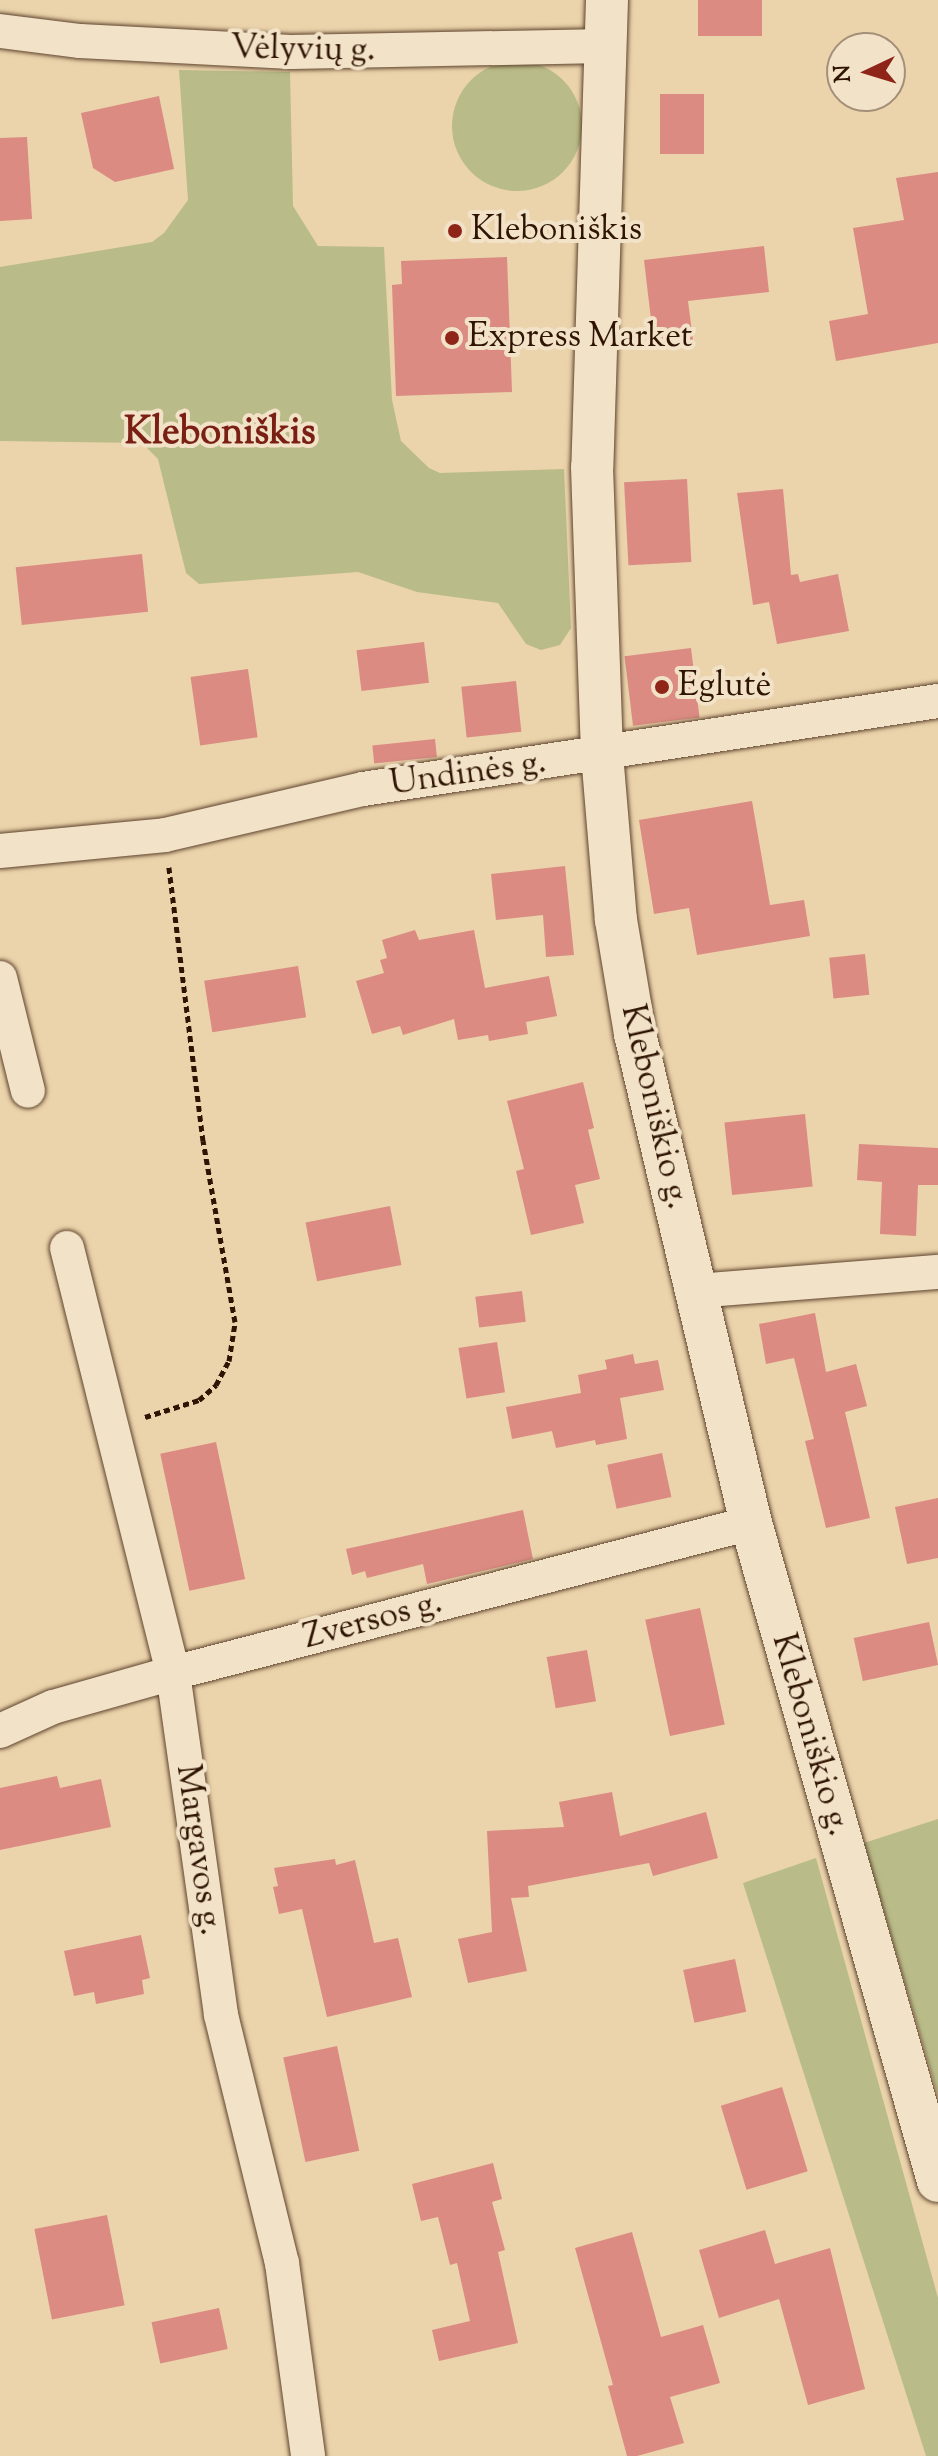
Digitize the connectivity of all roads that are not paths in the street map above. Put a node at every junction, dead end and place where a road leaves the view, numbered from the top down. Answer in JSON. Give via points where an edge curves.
{"nodes":[{"id":1,"x":607,"y":0,"type":"edge"},
{"id":2,"x":0,"y":31,"type":"edge"},
{"id":3,"x":606,"y":46,"type":"junction"},
{"id":4,"x":938,"y":701,"type":"edge"},
{"id":5,"x":602,"y":754,"type":"junction"},
{"id":6,"x":0,"y":851,"type":"edge"},
{"id":7,"x":0,"y":978,"type":"edge"},
{"id":8,"x":28,"y":1091,"type":"dead end"},
{"id":9,"x":67,"y":1248,"type":"dead end"},
{"id":10,"x":938,"y":1272,"type":"edge"},
{"id":11,"x":695,"y":1291,"type":"junction"},
{"id":12,"x":751,"y":1523,"type":"junction"},
{"id":13,"x":173,"y":1673,"type":"junction"},
{"id":14,"x":0,"y":1731,"type":"edge"},
{"id":15,"x":938,"y":2181,"type":"edge"},
{"id":16,"x":308,"y":2456,"type":"edge"}],
"edges":[{"from":1,"to":3,"type":"street","name":"Kleboniškio g."},
{"from":2,"to":3,"type":"street","name":"Vėlyvių g.","via":[[80,41],[291,52]]},
{"from":3,"to":5,"type":"street","name":"Kleboniškio g.","via":[[592,467]]},
{"from":4,"to":5,"type":"street","name":"Undinės g."},
{"from":5,"to":6,"type":"street","name":"Undinės g.","via":[[363,789],[165,835]]},
{"from":5,"to":11,"type":"street","name":"Kleboniškio g.","via":[[616,920],[630,1006]]},
{"from":7,"to":8,"type":"street"},
{"from":9,"to":13,"type":"street","name":"Margavos g."},
{"from":10,"to":11,"type":"street"},
{"from":11,"to":12,"type":"street","name":"Kleboniškio g."},
{"from":12,"to":13,"type":"street","name":"Zversos g."},
{"from":12,"to":15,"type":"street","name":"Kleboniškio g."},
{"from":13,"to":14,"type":"street","name":"Zversos g.","via":[[53,1707]]},
{"from":13,"to":16,"type":"street","name":"Margavos g.","via":[[221,2015],[282,2263]]}]}
